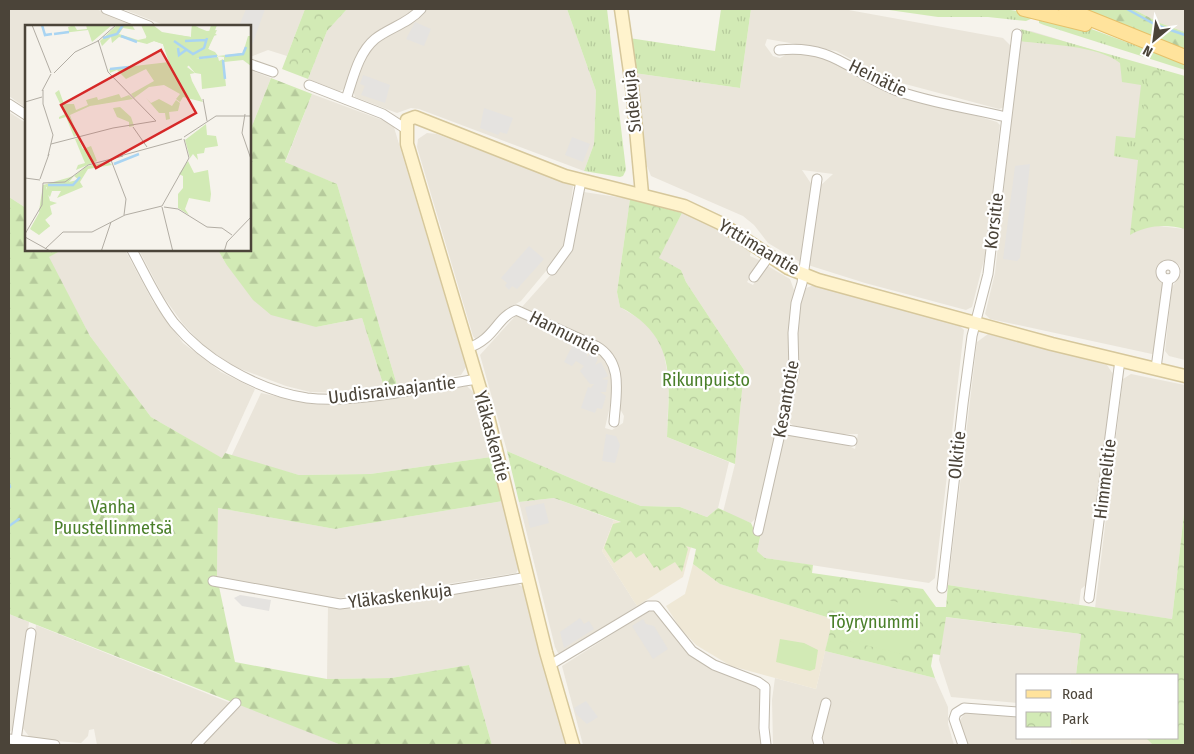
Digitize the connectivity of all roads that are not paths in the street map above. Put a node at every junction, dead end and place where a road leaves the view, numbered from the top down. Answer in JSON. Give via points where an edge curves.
{"nodes":[{"id":1,"x":106,"y":9,"type":"edge"},
{"id":2,"x":421,"y":9,"type":"edge"},
{"id":3,"x":621,"y":9,"type":"edge"},
{"id":4,"x":1024,"y":9,"type":"edge"},
{"id":5,"x":1066,"y":9,"type":"edge"},
{"id":6,"x":146,"y":25,"type":"edge"},
{"id":7,"x":1120,"y":32,"type":"junction"},
{"id":8,"x":1016,"y":34,"type":"dead end"},
{"id":9,"x":779,"y":50,"type":"dead end"},
{"id":10,"x":1185,"y":57,"type":"edge"},
{"id":11,"x":251,"y":64,"type":"edge"},
{"id":12,"x":273,"y":72,"type":"dead end"},
{"id":13,"x":308,"y":86,"type":"dead end"},
{"id":14,"x":346,"y":99,"type":"junction"},
{"id":15,"x":9,"y":104,"type":"edge"},
{"id":16,"x":25,"y":113,"type":"edge"},
{"id":17,"x":1006,"y":117,"type":"junction"},
{"id":18,"x":406,"y":129,"type":"junction"},
{"id":19,"x":817,"y":179,"type":"dead end"},
{"id":20,"x":581,"y":180,"type":"junction"},
{"id":21,"x":642,"y":194,"type":"junction"},
{"id":22,"x":133,"y":251,"type":"edge"},
{"id":23,"x":769,"y":256,"type":"junction"},
{"id":24,"x":552,"y":270,"type":"dead end"},
{"id":25,"x":802,"y":274,"type":"junction"},
{"id":26,"x":754,"y":277,"type":"dead end"},
{"id":27,"x":1168,"y":279,"type":"dead end"},
{"id":28,"x":975,"y":323,"type":"junction"},
{"id":29,"x":468,"y":348,"type":"junction"},
{"id":30,"x":1120,"y":360,"type":"junction"},
{"id":31,"x":1156,"y":368,"type":"junction"},
{"id":32,"x":1185,"y":376,"type":"edge"},
{"id":33,"x":477,"y":379,"type":"junction"},
{"id":34,"x":614,"y":422,"type":"dead end"},
{"id":35,"x":781,"y":429,"type":"junction"},
{"id":36,"x":852,"y":441,"type":"dead end"},
{"id":37,"x":759,"y":527,"type":"dead end"},
{"id":38,"x":528,"y":576,"type":"junction"},
{"id":39,"x":213,"y":581,"type":"dead end"},
{"id":40,"x":942,"y":588,"type":"dead end"},
{"id":41,"x":1089,"y":598,"type":"dead end"},
{"id":42,"x":31,"y":633,"type":"dead end"},
{"id":43,"x":550,"y":664,"type":"junction"},
{"id":44,"x":236,"y":703,"type":"dead end"},
{"id":45,"x":826,"y":704,"type":"dead end"},
{"id":46,"x":1016,"y":712,"type":"edge"},
{"id":47,"x":12,"y":740,"type":"edge"},
{"id":48,"x":55,"y":745,"type":"edge"},
{"id":49,"x":196,"y":745,"type":"edge"},
{"id":50,"x":573,"y":745,"type":"edge"},
{"id":51,"x":766,"y":745,"type":"edge"},
{"id":52,"x":818,"y":745,"type":"edge"},
{"id":53,"x":963,"y":745,"type":"edge"}],
"edges":[{"from":1,"to":6,"type":"street"},
{"from":2,"to":14,"type":"street","via":[[366,47]]},
{"from":3,"to":21,"type":"street","name":"Sidekuja"},
{"from":4,"to":7,"type":"main road"},
{"from":5,"to":7,"type":"main road"},
{"from":7,"to":10,"type":"main road"},
{"from":8,"to":17,"type":"street","name":"Korsitie"},
{"from":9,"to":17,"type":"street","name":"Heinätie","via":[[792,48],[827,54],[896,90]]},
{"from":11,"to":12,"type":"street"},
{"from":13,"to":14,"type":"street"},
{"from":14,"to":18,"type":"street","via":[[383,114]]},
{"from":15,"to":16,"type":"street"},
{"from":17,"to":28,"type":"street","name":"Korsitie","via":[[988,274]]},
{"from":18,"to":20,"type":"street","name":"Yrttimaantie","via":[[407,120],[415,117]]},
{"from":18,"to":29,"type":"street","name":"Yläkaskentie","via":[[407,144]]},
{"from":19,"to":25,"type":"street","name":"Kesantotie"},
{"from":20,"to":21,"type":"street","name":"Yrttimaantie"},
{"from":20,"to":24,"type":"street","via":[[568,248]]},
{"from":21,"to":23,"type":"street","name":"Yrttimaantie","via":[[677,203],[708,217]]},
{"from":22,"to":33,"type":"street","name":"Uudisraivaajantie","via":[[179,330],[221,364],[264,387],[296,396],[330,399]]},
{"from":23,"to":25,"type":"street","name":"Yrttimaantie"},
{"from":23,"to":26,"type":"street"},
{"from":25,"to":28,"type":"street","name":"Yrttimaantie"},
{"from":25,"to":35,"type":"street","name":"Kesantotie","via":[[794,326],[794,372]]},
{"from":27,"to":31,"type":"street"},
{"from":28,"to":30,"type":"street","name":"Yrttimaantie"},
{"from":28,"to":40,"type":"street","name":"Olkitie","via":[[962,407]]},
{"from":29,"to":33,"type":"street","name":"Yläkaskentie"},
{"from":29,"to":34,"type":"street","name":"Hannuntie","via":[[482,343],[516,310],[596,346],[608,354],[615,368]]},
{"from":30,"to":31,"type":"street","name":"Yrttimaantie"},
{"from":30,"to":41,"type":"street","name":"Himmelitie"},
{"from":31,"to":32,"type":"street","name":"Yrttimaantie"},
{"from":33,"to":38,"type":"street","name":"Yläkaskentie"},
{"from":35,"to":36,"type":"street"},
{"from":35,"to":37,"type":"street","name":"Kesantotie"},
{"from":38,"to":39,"type":"street","name":"Yläkaskenkuja","via":[[438,592],[340,604]]},
{"from":38,"to":43,"type":"street","name":"Yläkaskentie"},
{"from":42,"to":47,"type":"street"},
{"from":43,"to":50,"type":"street","name":"Yläkaskentie"},
{"from":43,"to":51,"type":"street","via":[[648,606],[656,606],[692,650],[714,665],[764,687]]},
{"from":44,"to":49,"type":"street"},
{"from":45,"to":52,"type":"street"},
{"from":46,"to":53,"type":"street","via":[[960,710],[954,719]]},
{"from":47,"to":48,"type":"street"}]}
